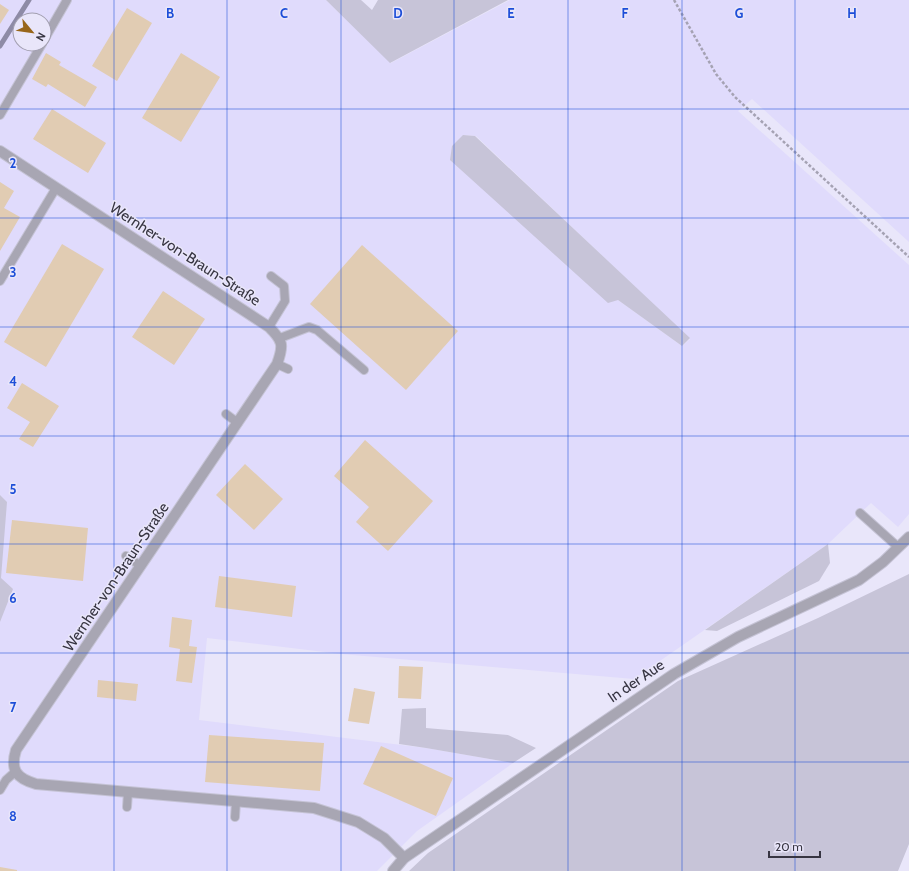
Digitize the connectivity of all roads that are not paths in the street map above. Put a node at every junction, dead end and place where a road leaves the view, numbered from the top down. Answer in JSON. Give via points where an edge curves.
{"nodes":[{"id":1,"x":67,"y":0,"type":"edge"},
{"id":2,"x":52,"y":26,"type":"edge"},
{"id":3,"x":37,"y":52,"type":"edge"},
{"id":4,"x":0,"y":115,"type":"edge"},
{"id":5,"x":0,"y":151,"type":"edge"},
{"id":6,"x":56,"y":188,"type":"junction"},
{"id":7,"x":271,"y":276,"type":"dead end"},
{"id":8,"x":0,"y":281,"type":"edge"},
{"id":9,"x":269,"y":327,"type":"junction"},
{"id":10,"x":280,"y":338,"type":"junction"},
{"id":11,"x":277,"y":364,"type":"junction"},
{"id":12,"x":288,"y":369,"type":"dead end"},
{"id":13,"x":364,"y":370,"type":"dead end"},
{"id":14,"x":226,"y":414,"type":"dead end"},
{"id":15,"x":238,"y":423,"type":"junction"},
{"id":16,"x":860,"y":514,"type":"dead end"},
{"id":17,"x":909,"y":537,"type":"edge"},
{"id":18,"x":898,"y":547,"type":"junction"},
{"id":19,"x":126,"y":556,"type":"dead end"},
{"id":20,"x":141,"y":566,"type":"junction"},
{"id":21,"x":16,"y":772,"type":"junction"},
{"id":22,"x":0,"y":790,"type":"edge"},
{"id":23,"x":128,"y":792,"type":"junction"},
{"id":24,"x":236,"y":802,"type":"junction"},
{"id":25,"x":127,"y":807,"type":"dead end"},
{"id":26,"x":235,"y":817,"type":"dead end"},
{"id":27,"x":404,"y":858,"type":"junction"},
{"id":28,"x":393,"y":871,"type":"edge"}],
"edges":[{"from":1,"to":2,"type":"lane"},
{"from":3,"to":4,"type":"lane"},
{"from":5,"to":6,"type":"street","name":"Wernher-von-Braun-Straße"},
{"from":6,"to":8,"type":"lane"},
{"from":6,"to":9,"type":"street","name":"Wernher-von-Braun-Straße"},
{"from":7,"to":9,"type":"lane","via":[[284,286],[286,301]]},
{"from":9,"to":10,"type":"street","name":"Wernher-von-Braun-Straße"},
{"from":10,"to":11,"type":"street","name":"Wernher-von-Braun-Straße","via":[[282,352]]},
{"from":10,"to":13,"type":"lane","via":[[309,327],[317,330]]},
{"from":11,"to":12,"type":"lane"},
{"from":11,"to":15,"type":"street","name":"Wernher-von-Braun-Straße"},
{"from":14,"to":15,"type":"lane"},
{"from":15,"to":20,"type":"street","name":"Wernher-von-Braun-Straße"},
{"from":16,"to":18,"type":"lane"},
{"from":17,"to":18,"type":"street","name":"In der Aue"},
{"from":18,"to":27,"type":"street","name":"In der Aue","via":[[859,580],[738,637],[674,674]]},
{"from":19,"to":20,"type":"lane"},
{"from":20,"to":21,"type":"street","name":"Wernher-von-Braun-Straße","via":[[16,750],[13,761]]},
{"from":21,"to":22,"type":"lane","via":[[6,780]]},
{"from":21,"to":23,"type":"street","via":[[24,781],[36,784]]},
{"from":23,"to":24,"type":"street"},
{"from":23,"to":25,"type":"lane"},
{"from":24,"to":26,"type":"lane"},
{"from":24,"to":27,"type":"street","via":[[314,808],[358,822],[384,838]]},
{"from":27,"to":28,"type":"street","name":"In der Aue"}]}
